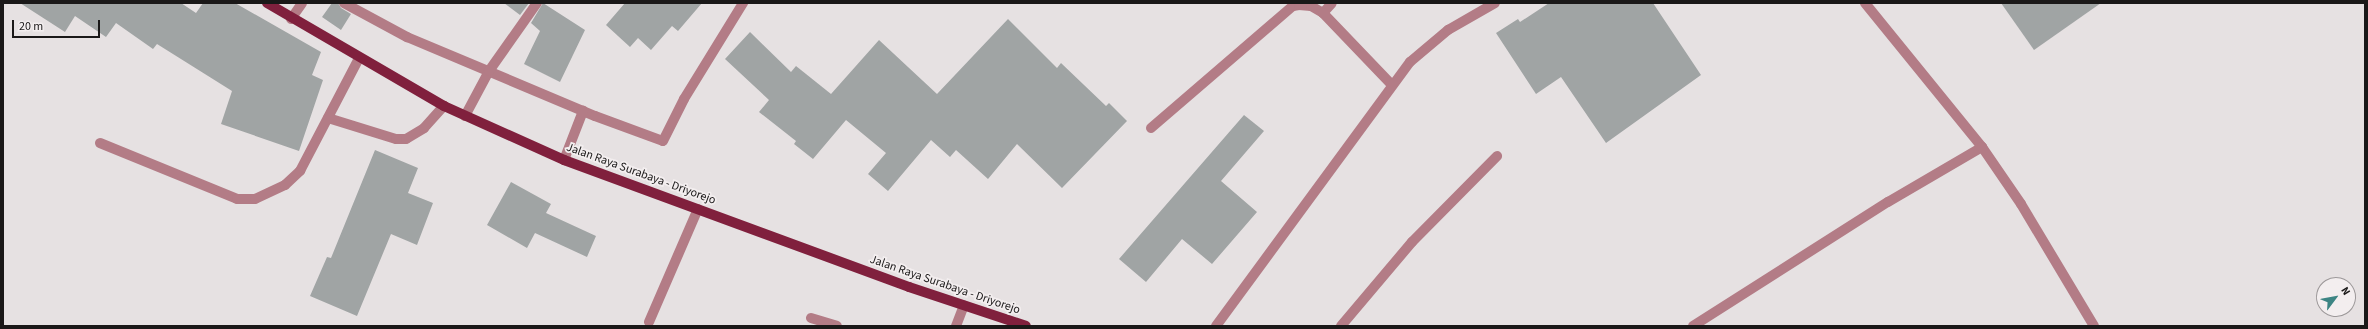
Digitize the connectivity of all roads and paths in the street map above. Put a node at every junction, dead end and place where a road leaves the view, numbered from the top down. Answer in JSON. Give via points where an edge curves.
{"nodes":[{"id":1,"x":267,"y":3,"type":"edge"},
{"id":2,"x":302,"y":3,"type":"edge"},
{"id":3,"x":344,"y":3,"type":"edge"},
{"id":4,"x":537,"y":3,"type":"edge"},
{"id":5,"x":743,"y":3,"type":"edge"},
{"id":6,"x":1332,"y":3,"type":"edge"},
{"id":7,"x":1496,"y":3,"type":"edge"},
{"id":8,"x":1865,"y":3,"type":"edge"},
{"id":9,"x":1323,"y":13,"type":"junction"},
{"id":10,"x":291,"y":19,"type":"junction"},
{"id":11,"x":359,"y":58,"type":"junction"},
{"id":12,"x":489,"y":71,"type":"junction"},
{"id":13,"x":1392,"y":85,"type":"junction"},
{"id":14,"x":444,"y":106,"type":"junction"},
{"id":15,"x":583,"y":111,"type":"junction"},
{"id":16,"x":465,"y":116,"type":"junction"},
{"id":17,"x":328,"y":118,"type":"junction"},
{"id":18,"x":1151,"y":128,"type":"dead end"},
{"id":19,"x":100,"y":143,"type":"dead end"},
{"id":20,"x":1982,"y":147,"type":"junction"},
{"id":21,"x":1497,"y":156,"type":"dead end"},
{"id":22,"x":564,"y":160,"type":"junction"},
{"id":23,"x":698,"y":209,"type":"junction"},
{"id":24,"x":964,"y":306,"type":"junction"},
{"id":25,"x":811,"y":318,"type":"dead end"},
{"id":26,"x":649,"y":322,"type":"dead end"},
{"id":27,"x":837,"y":326,"type":"edge"},
{"id":28,"x":956,"y":326,"type":"edge"},
{"id":29,"x":1026,"y":326,"type":"edge"},
{"id":30,"x":1216,"y":326,"type":"edge"},
{"id":31,"x":1341,"y":326,"type":"edge"},
{"id":32,"x":1693,"y":326,"type":"edge"},
{"id":33,"x":2094,"y":326,"type":"edge"}],
"edges":[{"from":1,"to":10,"type":"main road","name":"Jalan Raya Surabaya - Driyorejo"},
{"from":2,"to":10,"type":"street"},
{"from":3,"to":12,"type":"street","via":[[407,37]]},
{"from":4,"to":12,"type":"street"},
{"from":5,"to":15,"type":"street","via":[[684,99],[664,141]]},
{"from":6,"to":9,"type":"street"},
{"from":7,"to":13,"type":"street","via":[[1448,30],[1428,45]]},
{"from":8,"to":20,"type":"street"},
{"from":9,"to":13,"type":"street"},
{"from":9,"to":18,"type":"street","via":[[1311,6],[1293,6]]},
{"from":10,"to":11,"type":"main road","name":"Jalan Raya Surabaya - Driyorejo"},
{"from":11,"to":14,"type":"main road","name":"Jalan Raya Surabaya - Driyorejo"},
{"from":11,"to":17,"type":"street"},
{"from":12,"to":15,"type":"street"},
{"from":12,"to":16,"type":"street"},
{"from":13,"to":30,"type":"street"},
{"from":14,"to":16,"type":"main road","name":"Jalan Raya Surabaya - Driyorejo"},
{"from":14,"to":17,"type":"street","via":[[424,128],[406,139],[396,139]]},
{"from":15,"to":22,"type":"street"},
{"from":16,"to":22,"type":"main road","name":"Jalan Raya Surabaya - Driyorejo"},
{"from":17,"to":19,"type":"street","via":[[300,171],[285,185],[256,199],[238,199]]},
{"from":20,"to":32,"type":"street","via":[[1888,202]]},
{"from":20,"to":33,"type":"street","via":[[2021,204]]},
{"from":21,"to":31,"type":"street","via":[[1412,242]]},
{"from":22,"to":23,"type":"main road","name":"Jalan Raya Surabaya - Driyorejo"},
{"from":23,"to":24,"type":"main road","name":"Jalan Raya Surabaya - Driyorejo"},
{"from":23,"to":26,"type":"street"},
{"from":24,"to":28,"type":"street"},
{"from":24,"to":29,"type":"main road","name":"Jalan Raya Surabaya - Driyorejo"},
{"from":25,"to":27,"type":"street"}]}
